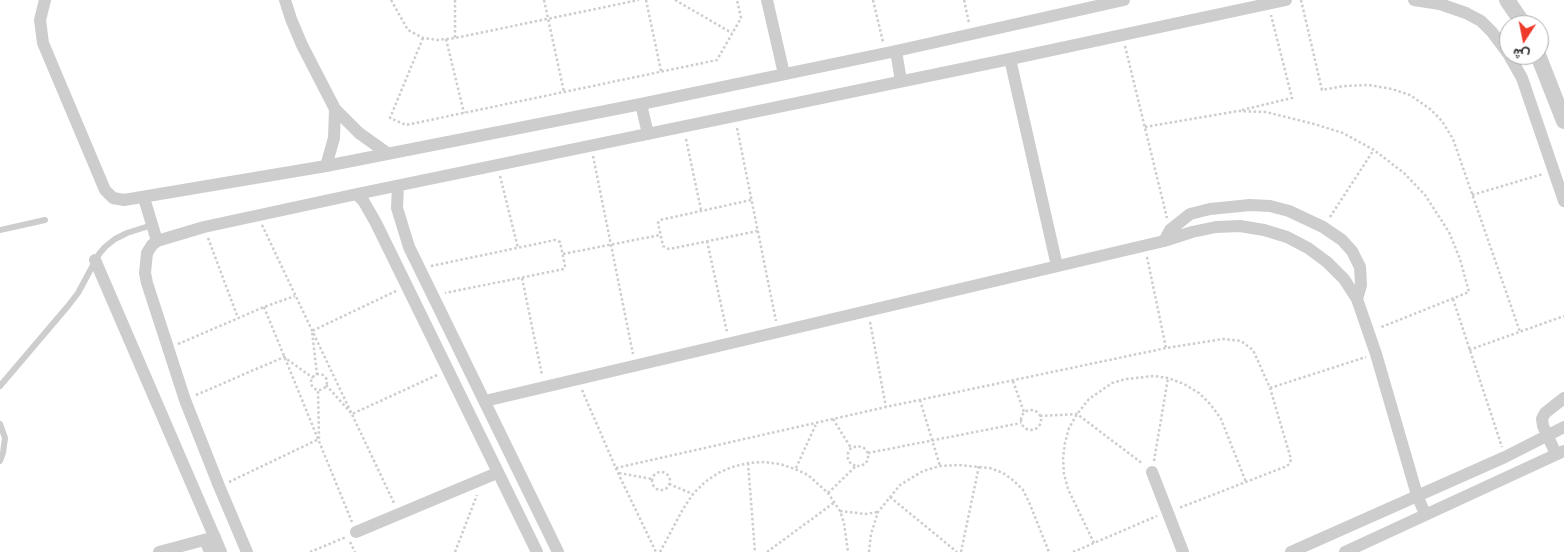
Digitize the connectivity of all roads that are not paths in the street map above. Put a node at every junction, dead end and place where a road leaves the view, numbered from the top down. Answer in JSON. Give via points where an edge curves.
{"nodes":[{"id":1,"x":45,"y":0,"type":"edge"},
{"id":2,"x":285,"y":0,"type":"edge"},
{"id":3,"x":767,"y":0,"type":"edge"},
{"id":4,"x":1124,"y":0,"type":"edge"},
{"id":5,"x":1286,"y":0,"type":"edge"},
{"id":6,"x":1414,"y":0,"type":"edge"},
{"id":7,"x":1506,"y":0,"type":"edge"},
{"id":8,"x":1234,"y":6,"type":"edge"},
{"id":9,"x":1517,"y":15,"type":"edge"},
{"id":10,"x":1499,"y":41,"type":"edge"},
{"id":11,"x":890,"y":52,"type":"junction"},
{"id":12,"x":1010,"y":59,"type":"junction"},
{"id":13,"x":1515,"y":65,"type":"edge"},
{"id":14,"x":1542,"y":65,"type":"edge"},
{"id":15,"x":784,"y":74,"type":"junction"},
{"id":16,"x":901,"y":81,"type":"junction"},
{"id":17,"x":641,"y":104,"type":"junction"},
{"id":18,"x":335,"y":108,"type":"junction"},
{"id":19,"x":1564,"y":121,"type":"edge"},
{"id":20,"x":648,"y":134,"type":"junction"},
{"id":21,"x":387,"y":153,"type":"junction"},
{"id":22,"x":326,"y":166,"type":"junction"},
{"id":23,"x":398,"y":186,"type":"junction"},
{"id":24,"x":357,"y":194,"type":"junction"},
{"id":25,"x":144,"y":198,"type":"junction"},
{"id":26,"x":1564,"y":201,"type":"edge"},
{"id":27,"x":45,"y":220,"type":"dead end"},
{"id":28,"x":152,"y":225,"type":"junction"},
{"id":29,"x":0,"y":230,"type":"edge"},
{"id":30,"x":1167,"y":236,"type":"junction"},
{"id":31,"x":157,"y":241,"type":"junction"},
{"id":32,"x":409,"y":247,"type":"junction"},
{"id":33,"x":391,"y":255,"type":"junction"},
{"id":34,"x":96,"y":260,"type":"junction"},
{"id":35,"x":1057,"y":266,"type":"junction"},
{"id":36,"x":1357,"y":299,"type":"junction"},
{"id":37,"x":0,"y":386,"type":"edge"},
{"id":38,"x":1564,"y":398,"type":"edge"},
{"id":39,"x":485,"y":401,"type":"junction"},
{"id":40,"x":0,"y":424,"type":"edge"},
{"id":41,"x":1564,"y":428,"type":"edge"},
{"id":42,"x":1547,"y":436,"type":"junction"},
{"id":43,"x":1560,"y":453,"type":"edge"},
{"id":44,"x":0,"y":461,"type":"edge"},
{"id":45,"x":1152,"y":472,"type":"road end"},
{"id":46,"x":497,"y":473,"type":"junction"},
{"id":47,"x":1417,"y":495,"type":"junction"},
{"id":48,"x":1425,"y":514,"type":"junction"},
{"id":49,"x":356,"y":532,"type":"road end"},
{"id":50,"x":210,"y":543,"type":"edge"},
{"id":51,"x":159,"y":552,"type":"edge"},
{"id":52,"x":221,"y":552,"type":"edge"},
{"id":53,"x":247,"y":552,"type":"edge"},
{"id":54,"x":537,"y":552,"type":"edge"},
{"id":55,"x":558,"y":552,"type":"edge"},
{"id":56,"x":1183,"y":552,"type":"edge"},
{"id":57,"x":1291,"y":552,"type":"edge"},
{"id":58,"x":1345,"y":552,"type":"edge"}],
"edges":[{"from":1,"to":25,"type":"street","via":[[40,20],[43,44],[105,190],[118,200]]},
{"from":2,"to":18,"type":"street","via":[[302,45]]},
{"from":3,"to":15,"type":"street"},
{"from":4,"to":11,"type":"street"},
{"from":5,"to":8,"type":"street"},
{"from":6,"to":10,"type":"street","via":[[1466,13],[1492,32]]},
{"from":7,"to":9,"type":"street"},
{"from":8,"to":12,"type":"street","via":[[1123,35]]},
{"from":11,"to":15,"type":"street"},
{"from":11,"to":16,"type":"street"},
{"from":12,"to":16,"type":"street"},
{"from":12,"to":35,"type":"street"},
{"from":13,"to":26,"type":"street"},
{"from":14,"to":19,"type":"street"},
{"from":15,"to":17,"type":"street"},
{"from":16,"to":20,"type":"street"},
{"from":17,"to":20,"type":"street"},
{"from":17,"to":21,"type":"street"},
{"from":18,"to":21,"type":"street","via":[[359,133]]},
{"from":18,"to":22,"type":"street","via":[[334,138]]},
{"from":20,"to":23,"type":"street"},
{"from":21,"to":22,"type":"street"},
{"from":22,"to":25,"type":"street"},
{"from":23,"to":24,"type":"street"},
{"from":23,"to":32,"type":"street","via":[[398,208]]},
{"from":24,"to":31,"type":"street"},
{"from":24,"to":33,"type":"street","via":[[371,213]]},
{"from":25,"to":28,"type":"street"},
{"from":27,"to":29,"type":"lane"},
{"from":28,"to":31,"type":"street"},
{"from":28,"to":34,"type":"lane","via":[[115,239]]},
{"from":30,"to":35,"type":"street","via":[[1145,246]]},
{"from":30,"to":36,"type":"street","via":[[1240,226],[1287,237],[1327,262]]},
{"from":30,"to":36,"type":"street","via":[[1190,214],[1210,209],[1250,205],[1289,211],[1324,227],[1352,251],[1360,267],[1361,285]]},
{"from":31,"to":53,"type":"street","via":[[147,253],[146,283],[185,400]]},
{"from":32,"to":33,"type":"street"},
{"from":32,"to":39,"type":"street"},
{"from":33,"to":46,"type":"street"},
{"from":34,"to":37,"type":"lane","via":[[78,293]]},
{"from":34,"to":50,"type":"street","via":[[173,438]]},
{"from":35,"to":39,"type":"street"},
{"from":36,"to":47,"type":"street"},
{"from":38,"to":42,"type":"street","via":[[1543,416]]},
{"from":39,"to":55,"type":"street"},
{"from":40,"to":44,"type":"lane","via":[[5,438]]},
{"from":41,"to":42,"type":"street"},
{"from":42,"to":43,"type":"street"},
{"from":42,"to":47,"type":"street"},
{"from":43,"to":48,"type":"street"},
{"from":45,"to":56,"type":"street"},
{"from":46,"to":49,"type":"street"},
{"from":46,"to":54,"type":"street"},
{"from":47,"to":48,"type":"street"},
{"from":47,"to":57,"type":"street"},
{"from":48,"to":58,"type":"street"},
{"from":50,"to":51,"type":"street"},
{"from":50,"to":52,"type":"street"}]}
